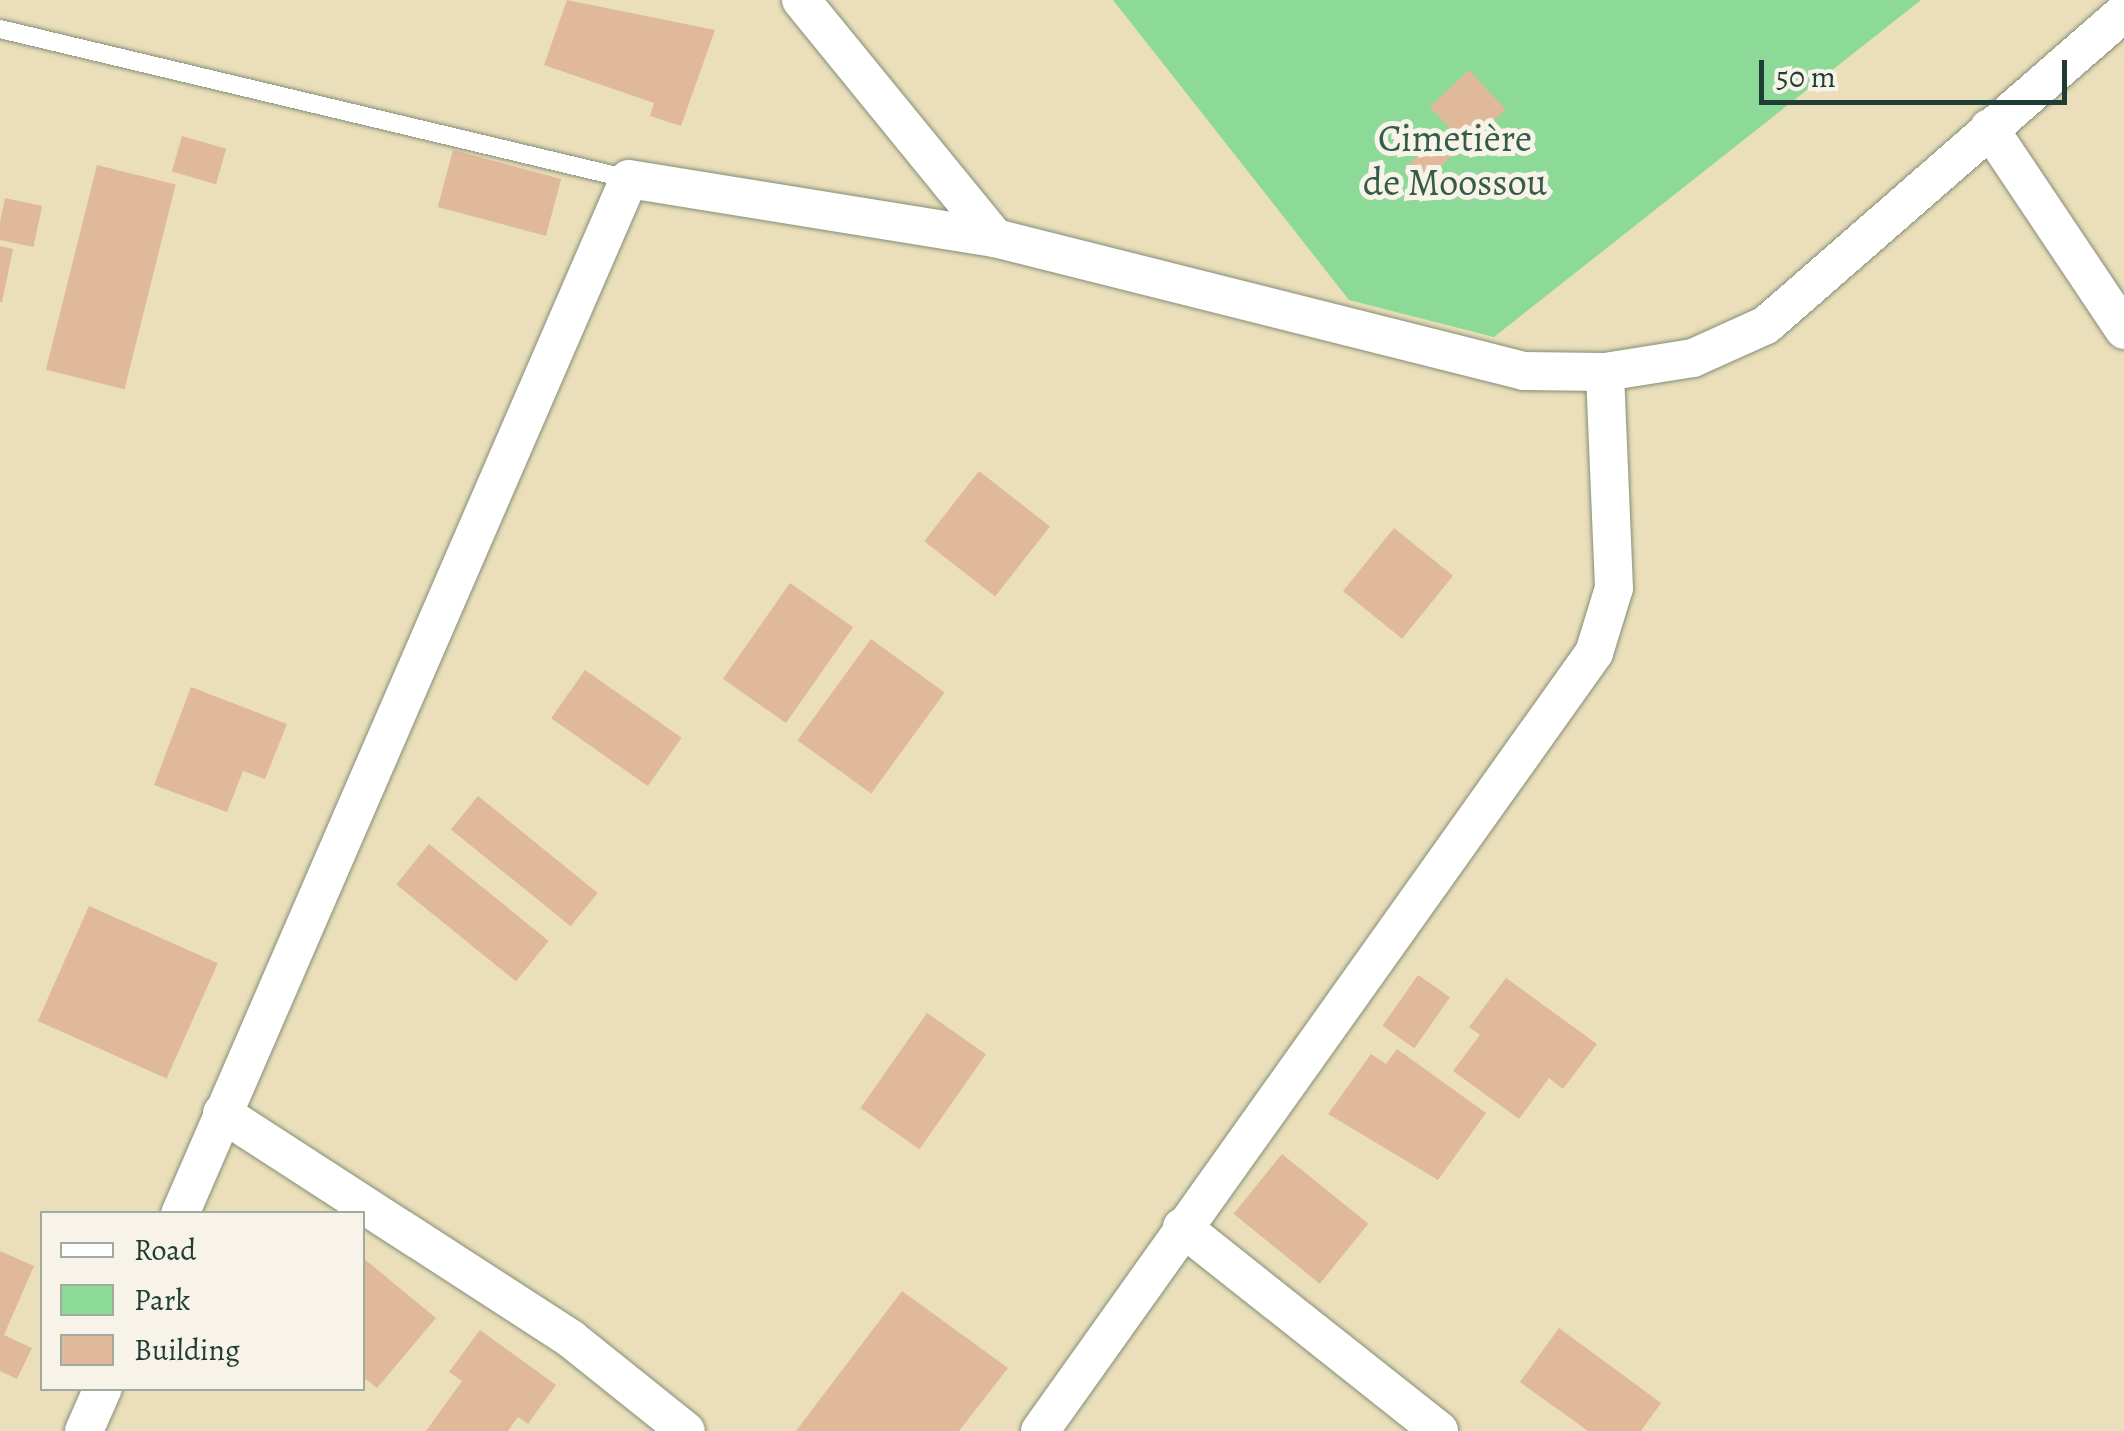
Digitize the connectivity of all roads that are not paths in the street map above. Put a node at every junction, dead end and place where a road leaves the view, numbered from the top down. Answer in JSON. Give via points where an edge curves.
{"nodes":[{"id":1,"x":801,"y":0,"type":"edge"},
{"id":2,"x":2124,"y":13,"type":"edge"},
{"id":3,"x":0,"y":29,"type":"edge"},
{"id":4,"x":1989,"y":128,"type":"junction"},
{"id":5,"x":629,"y":179,"type":"junction"},
{"id":6,"x":994,"y":238,"type":"junction"},
{"id":7,"x":2124,"y":330,"type":"edge"},
{"id":8,"x":1605,"y":372,"type":"junction"},
{"id":9,"x":222,"y":1113,"type":"junction"},
{"id":10,"x":181,"y":1211,"type":"edge"},
{"id":11,"x":1182,"y":1226,"type":"junction"},
{"id":12,"x":101,"y":1391,"type":"edge"},
{"id":13,"x":84,"y":1431,"type":"edge"},
{"id":14,"x":686,"y":1431,"type":"edge"},
{"id":15,"x":1040,"y":1431,"type":"edge"},
{"id":16,"x":1440,"y":1431,"type":"edge"}],
"edges":[{"from":1,"to":6,"type":"street"},
{"from":2,"to":4,"type":"street"},
{"from":3,"to":5,"type":"lane"},
{"from":4,"to":7,"type":"street"},
{"from":4,"to":8,"type":"street","via":[[1766,325],[1693,358]]},
{"from":5,"to":6,"type":"street"},
{"from":5,"to":9,"type":"street"},
{"from":6,"to":8,"type":"street","via":[[1400,344],[1524,370]]},
{"from":8,"to":11,"type":"street","via":[[1614,588],[1594,653]]},
{"from":9,"to":10,"type":"street"},
{"from":9,"to":14,"type":"street","via":[[571,1340]]},
{"from":11,"to":15,"type":"street"},
{"from":11,"to":16,"type":"street"},
{"from":12,"to":13,"type":"street"}]}
